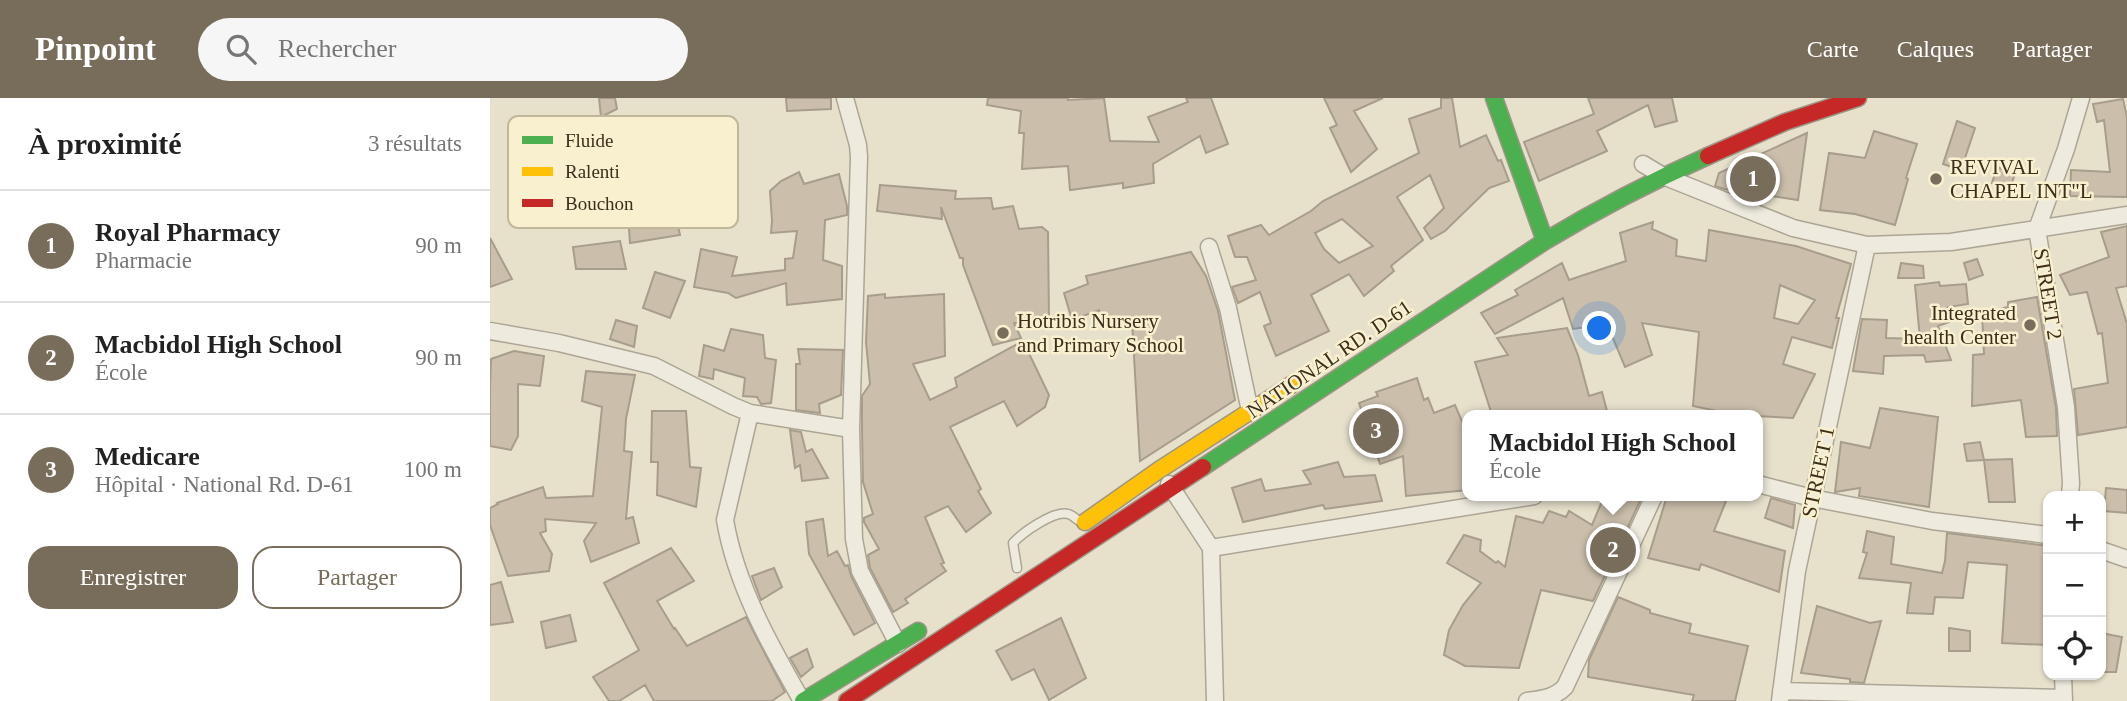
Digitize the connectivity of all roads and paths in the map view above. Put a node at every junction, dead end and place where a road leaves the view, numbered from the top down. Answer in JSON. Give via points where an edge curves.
{"nodes":[{"id":1,"x":1494,"y":98,"type":"edge"},
{"id":2,"x":1858,"y":98,"type":"edge"},
{"id":3,"x":2081,"y":98,"type":"edge"},
{"id":4,"x":847,"y":106,"type":"edge"},
{"id":5,"x":1666,"y":154,"type":"dead end"},
{"id":6,"x":1637,"y":168,"type":"joint"},
{"id":7,"x":1663,"y":176,"type":"junction"},
{"id":8,"x":2127,"y":215,"type":"edge"},
{"id":9,"x":2037,"y":229,"type":"junction"},
{"id":10,"x":1545,"y":241,"type":"junction"},
{"id":11,"x":1867,"y":245,"type":"junction"},
{"id":12,"x":1209,"y":247,"type":"dead end"},
{"id":13,"x":490,"y":331,"type":"edge"},
{"id":14,"x":1308,"y":374,"type":"dead end"},
{"id":15,"x":1250,"y":411,"type":"junction"},
{"id":16,"x":750,"y":413,"type":"junction"},
{"id":17,"x":851,"y":429,"type":"junction"},
{"id":18,"x":1159,"y":470,"type":"junction"},
{"id":19,"x":1763,"y":485,"type":"edge"},
{"id":20,"x":1172,"y":488,"type":"junction"},
{"id":21,"x":2070,"y":491,"type":"edge"},
{"id":22,"x":1812,"y":498,"type":"junction"},
{"id":23,"x":1503,"y":501,"type":"edge"},
{"id":24,"x":1652,"y":501,"type":"edge"},
{"id":25,"x":1077,"y":528,"type":"joint"},
{"id":26,"x":2043,"y":534,"type":"edge"},
{"id":27,"x":1211,"y":548,"type":"junction"},
{"id":28,"x":2106,"y":552,"type":"edge"},
{"id":29,"x":2127,"y":559,"type":"edge"},
{"id":30,"x":1017,"y":568,"type":"dead end"},
{"id":31,"x":931,"y":623,"type":"dead end"},
{"id":32,"x":898,"y":643,"type":"junction"},
{"id":33,"x":2063,"y":680,"type":"edge"},
{"id":34,"x":1781,"y":696,"type":"edge"},
{"id":35,"x":2064,"y":700,"type":"edge"},
{"id":36,"x":802,"y":701,"type":"edge"},
{"id":37,"x":847,"y":701,"type":"edge"},
{"id":38,"x":1215,"y":701,"type":"edge"},
{"id":39,"x":1527,"y":701,"type":"edge"}],
"edges":[{"from":1,"to":10,"type":"main road"},
{"from":2,"to":7,"type":"main road","name":"NATIONAL RD. D-61","via":[[1785,122]]},
{"from":3,"to":9,"type":"street","name":"STREET 2"},
{"from":4,"to":17,"type":"street","via":[[859,157]]},
{"from":5,"to":6,"type":"main road"},
{"from":6,"to":7,"type":"street"},
{"from":7,"to":10,"type":"main road","name":"NATIONAL RD. D-61"},
{"from":7,"to":11,"type":"street","via":[[1793,228]]},
{"from":8,"to":9,"type":"street"},
{"from":9,"to":11,"type":"street","via":[[1951,242]]},
{"from":9,"to":21,"type":"street","name":"STREET 2","via":[[2066,407]]},
{"from":10,"to":20,"type":"main road","name":"NATIONAL RD. D-61"},
{"from":11,"to":22,"type":"street","name":"STREET 1"},
{"from":12,"to":15,"type":"street","via":[[1228,308]]},
{"from":13,"to":16,"type":"street","via":[[654,366]]},
{"from":14,"to":15,"type":"main road","name":"NATIONAL RD. D-61"},
{"from":15,"to":18,"type":"main road","name":"NATIONAL RD. D-61"},
{"from":16,"to":17,"type":"street"},
{"from":16,"to":36,"type":"street","via":[[725,520],[727,536],[759,622]]},
{"from":17,"to":32,"type":"street","via":[[856,558]]},
{"from":18,"to":20,"type":"street"},
{"from":18,"to":25,"type":"main road","name":"NATIONAL RD. D-61"},
{"from":19,"to":22,"type":"street"},
{"from":20,"to":27,"type":"street"},
{"from":20,"to":37,"type":"main road","name":"NATIONAL RD. D-61"},
{"from":22,"to":26,"type":"street","via":[[1933,521]]},
{"from":22,"to":34,"type":"street","name":"STREET 1","via":[[1797,571]]},
{"from":23,"to":27,"type":"street"},
{"from":24,"to":39,"type":"street","via":[[1565,687],[1547,699]]},
{"from":25,"to":30,"type":"lane","via":[[1069,514],[1058,514],[1022,533],[1013,543]]},
{"from":27,"to":38,"type":"street"},
{"from":28,"to":29,"type":"street"},
{"from":31,"to":32,"type":"main road"},
{"from":32,"to":36,"type":"main road"},
{"from":33,"to":35,"type":"street"},
{"from":34,"to":35,"type":"street"}]}
